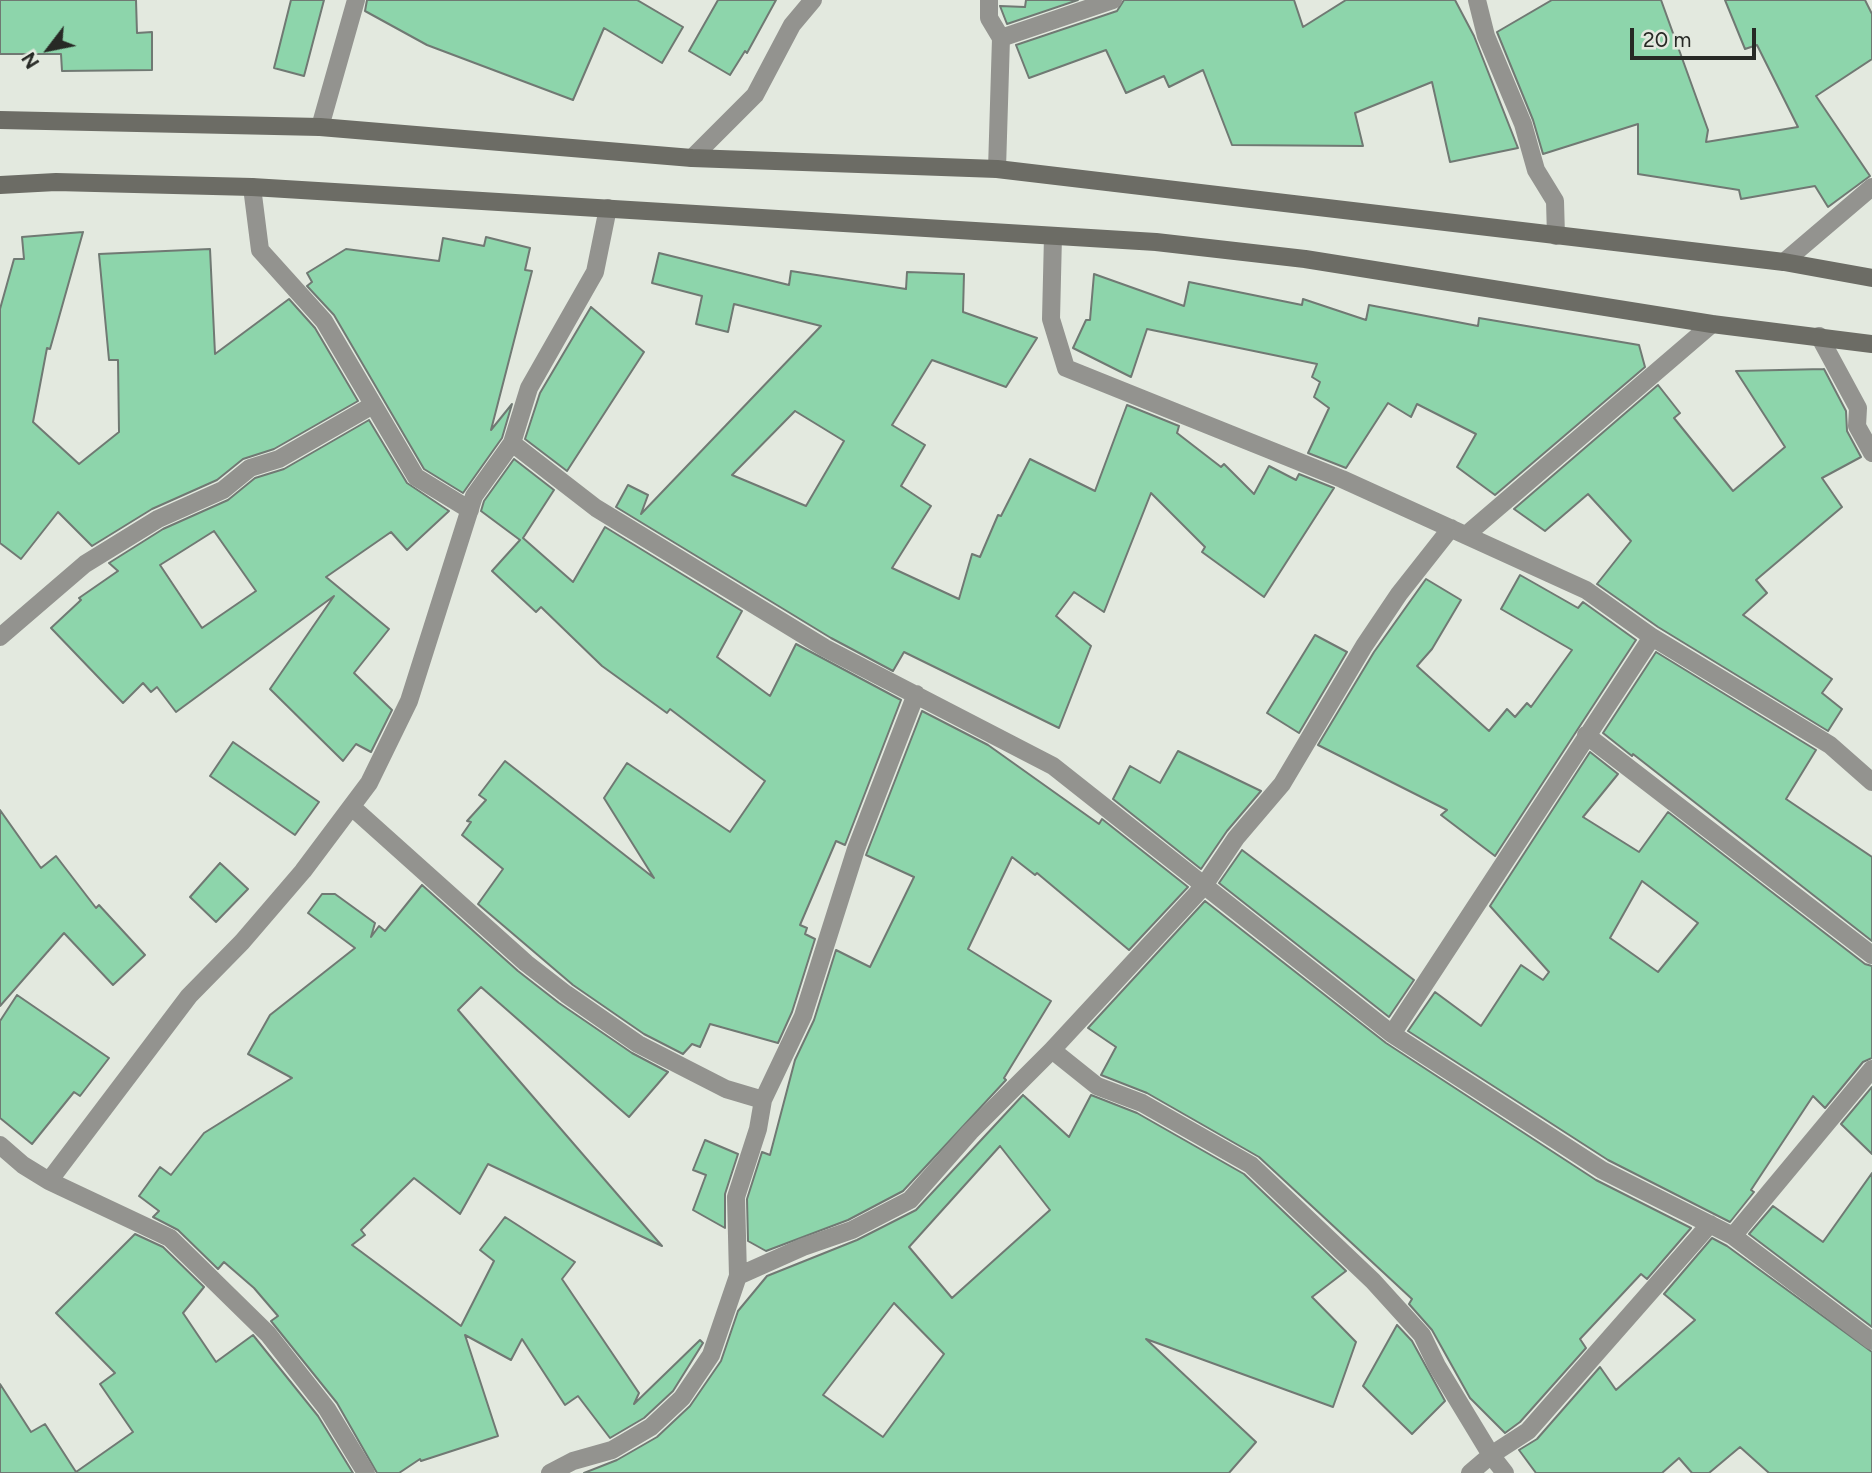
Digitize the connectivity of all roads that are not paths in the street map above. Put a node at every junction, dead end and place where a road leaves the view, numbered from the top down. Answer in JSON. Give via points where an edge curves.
{"nodes":[{"id":1,"x":356,"y":0,"type":"edge"},
{"id":2,"x":813,"y":0,"type":"edge"},
{"id":3,"x":989,"y":0,"type":"edge"},
{"id":4,"x":1113,"y":0,"type":"edge"},
{"id":5,"x":1477,"y":0,"type":"edge"},
{"id":6,"x":1001,"y":38,"type":"junction"},
{"id":7,"x":0,"y":120,"type":"edge"},
{"id":8,"x":320,"y":127,"type":"junction"},
{"id":9,"x":692,"y":158,"type":"junction"},
{"id":10,"x":997,"y":169,"type":"junction"},
{"id":11,"x":0,"y":186,"type":"edge"},
{"id":12,"x":252,"y":187,"type":"junction"},
{"id":13,"x":1872,"y":187,"type":"edge"},
{"id":14,"x":608,"y":208,"type":"junction"},
{"id":15,"x":1053,"y":236,"type":"junction"},
{"id":16,"x":1556,"y":236,"type":"junction"},
{"id":17,"x":1784,"y":262,"type":"junction"},
{"id":18,"x":1872,"y":278,"type":"edge"},
{"id":19,"x":1712,"y":324,"type":"junction"},
{"id":20,"x":1819,"y":336,"type":"junction"},
{"id":21,"x":1872,"y":344,"type":"edge"},
{"id":22,"x":373,"y":405,"type":"junction"},
{"id":23,"x":512,"y":443,"type":"junction"},
{"id":24,"x":1872,"y":453,"type":"edge"},
{"id":25,"x":470,"y":510,"type":"junction"},
{"id":26,"x":1458,"y":531,"type":"junction"},
{"id":27,"x":1652,"y":636,"type":"junction"},
{"id":28,"x":0,"y":637,"type":"edge"},
{"id":29,"x":916,"y":694,"type":"junction"},
{"id":30,"x":1586,"y":736,"type":"junction"},
{"id":31,"x":1872,"y":782,"type":"edge"},
{"id":32,"x":354,"y":808,"type":"junction"},
{"id":33,"x":1203,"y":887,"type":"junction"},
{"id":34,"x":1872,"y":955,"type":"edge"},
{"id":35,"x":1392,"y":1034,"type":"junction"},
{"id":36,"x":1052,"y":1050,"type":"junction"},
{"id":37,"x":1872,"y":1069,"type":"edge"},
{"id":38,"x":762,"y":1100,"type":"junction"},
{"id":39,"x":0,"y":1145,"type":"edge"},
{"id":40,"x":49,"y":1181,"type":"junction"},
{"id":41,"x":1710,"y":1224,"type":"junction"},
{"id":42,"x":1733,"y":1236,"type":"junction"},
{"id":43,"x":738,"y":1276,"type":"junction"},
{"id":44,"x":1872,"y":1341,"type":"edge"},
{"id":45,"x":1491,"y":1455,"type":"junction"},
{"id":46,"x":366,"y":1473,"type":"edge"},
{"id":47,"x":550,"y":1473,"type":"edge"},
{"id":48,"x":1470,"y":1473,"type":"edge"},
{"id":49,"x":1505,"y":1473,"type":"edge"}],
"edges":[{"from":1,"to":8,"type":"street"},
{"from":2,"to":9,"type":"street","via":[[792,25],[755,95]]},
{"from":3,"to":6,"type":"street","via":[[989,18]]},
{"from":4,"to":6,"type":"street"},
{"from":5,"to":16,"type":"street","via":[[1536,170],[1555,201]]},
{"from":6,"to":10,"type":"street"},
{"from":7,"to":8,"type":"street"},
{"from":8,"to":9,"type":"street"},
{"from":9,"to":10,"type":"street"},
{"from":10,"to":16,"type":"street"},
{"from":11,"to":12,"type":"street","via":[[56,182]]},
{"from":12,"to":14,"type":"street"},
{"from":12,"to":22,"type":"street","via":[[260,250],[324,321]]},
{"from":13,"to":17,"type":"street"},
{"from":14,"to":15,"type":"street"},
{"from":14,"to":23,"type":"street","via":[[595,272],[529,388]]},
{"from":15,"to":19,"type":"street","via":[[1305,259]]},
{"from":15,"to":26,"type":"street","via":[[1051,319],[1066,368]]},
{"from":16,"to":17,"type":"street"},
{"from":17,"to":18,"type":"street"},
{"from":19,"to":20,"type":"street"},
{"from":19,"to":26,"type":"street"},
{"from":20,"to":21,"type":"street"},
{"from":20,"to":24,"type":"street","via":[[1858,408],[1857,426]]},
{"from":22,"to":25,"type":"street","via":[[416,477]]},
{"from":22,"to":28,"type":"street","via":[[279,459],[250,468],[223,490],[158,519],[85,564]]},
{"from":23,"to":25,"type":"street","via":[[474,496]]},
{"from":23,"to":29,"type":"street","via":[[596,508],[825,648]]},
{"from":25,"to":32,"type":"street","via":[[409,701]]},
{"from":26,"to":27,"type":"street","via":[[1586,590]]},
{"from":26,"to":33,"type":"street","via":[[1385,615],[1282,784],[1236,838]]},
{"from":27,"to":30,"type":"street"},
{"from":27,"to":31,"type":"street","via":[[1830,745]]},
{"from":29,"to":33,"type":"street","via":[[1053,766]]},
{"from":29,"to":38,"type":"street","via":[[856,849],[803,1016]]},
{"from":30,"to":34,"type":"street"},
{"from":30,"to":35,"type":"street"},
{"from":32,"to":38,"type":"street","via":[[566,994],[638,1044],[726,1089]]},
{"from":32,"to":40,"type":"street","via":[[242,942],[189,996]]},
{"from":33,"to":35,"type":"street"},
{"from":33,"to":36,"type":"street"},
{"from":35,"to":41,"type":"street","via":[[1602,1170]]},
{"from":36,"to":43,"type":"street","via":[[910,1200],[852,1230]]},
{"from":36,"to":45,"type":"street","via":[[1097,1086],[1142,1103],[1251,1165],[1373,1281],[1422,1335]]},
{"from":37,"to":42,"type":"street"},
{"from":38,"to":43,"type":"street","via":[[758,1129],[736,1197]]},
{"from":39,"to":40,"type":"street"},
{"from":40,"to":46,"type":"street","via":[[170,1238],[268,1334],[327,1409]]},
{"from":41,"to":42,"type":"street"},
{"from":41,"to":45,"type":"street","via":[[1528,1431]]},
{"from":42,"to":44,"type":"street"},
{"from":43,"to":47,"type":"street","via":[[711,1355],[682,1398],[651,1427],[612,1450]]},
{"from":45,"to":48,"type":"street"},
{"from":45,"to":49,"type":"street"}]}
